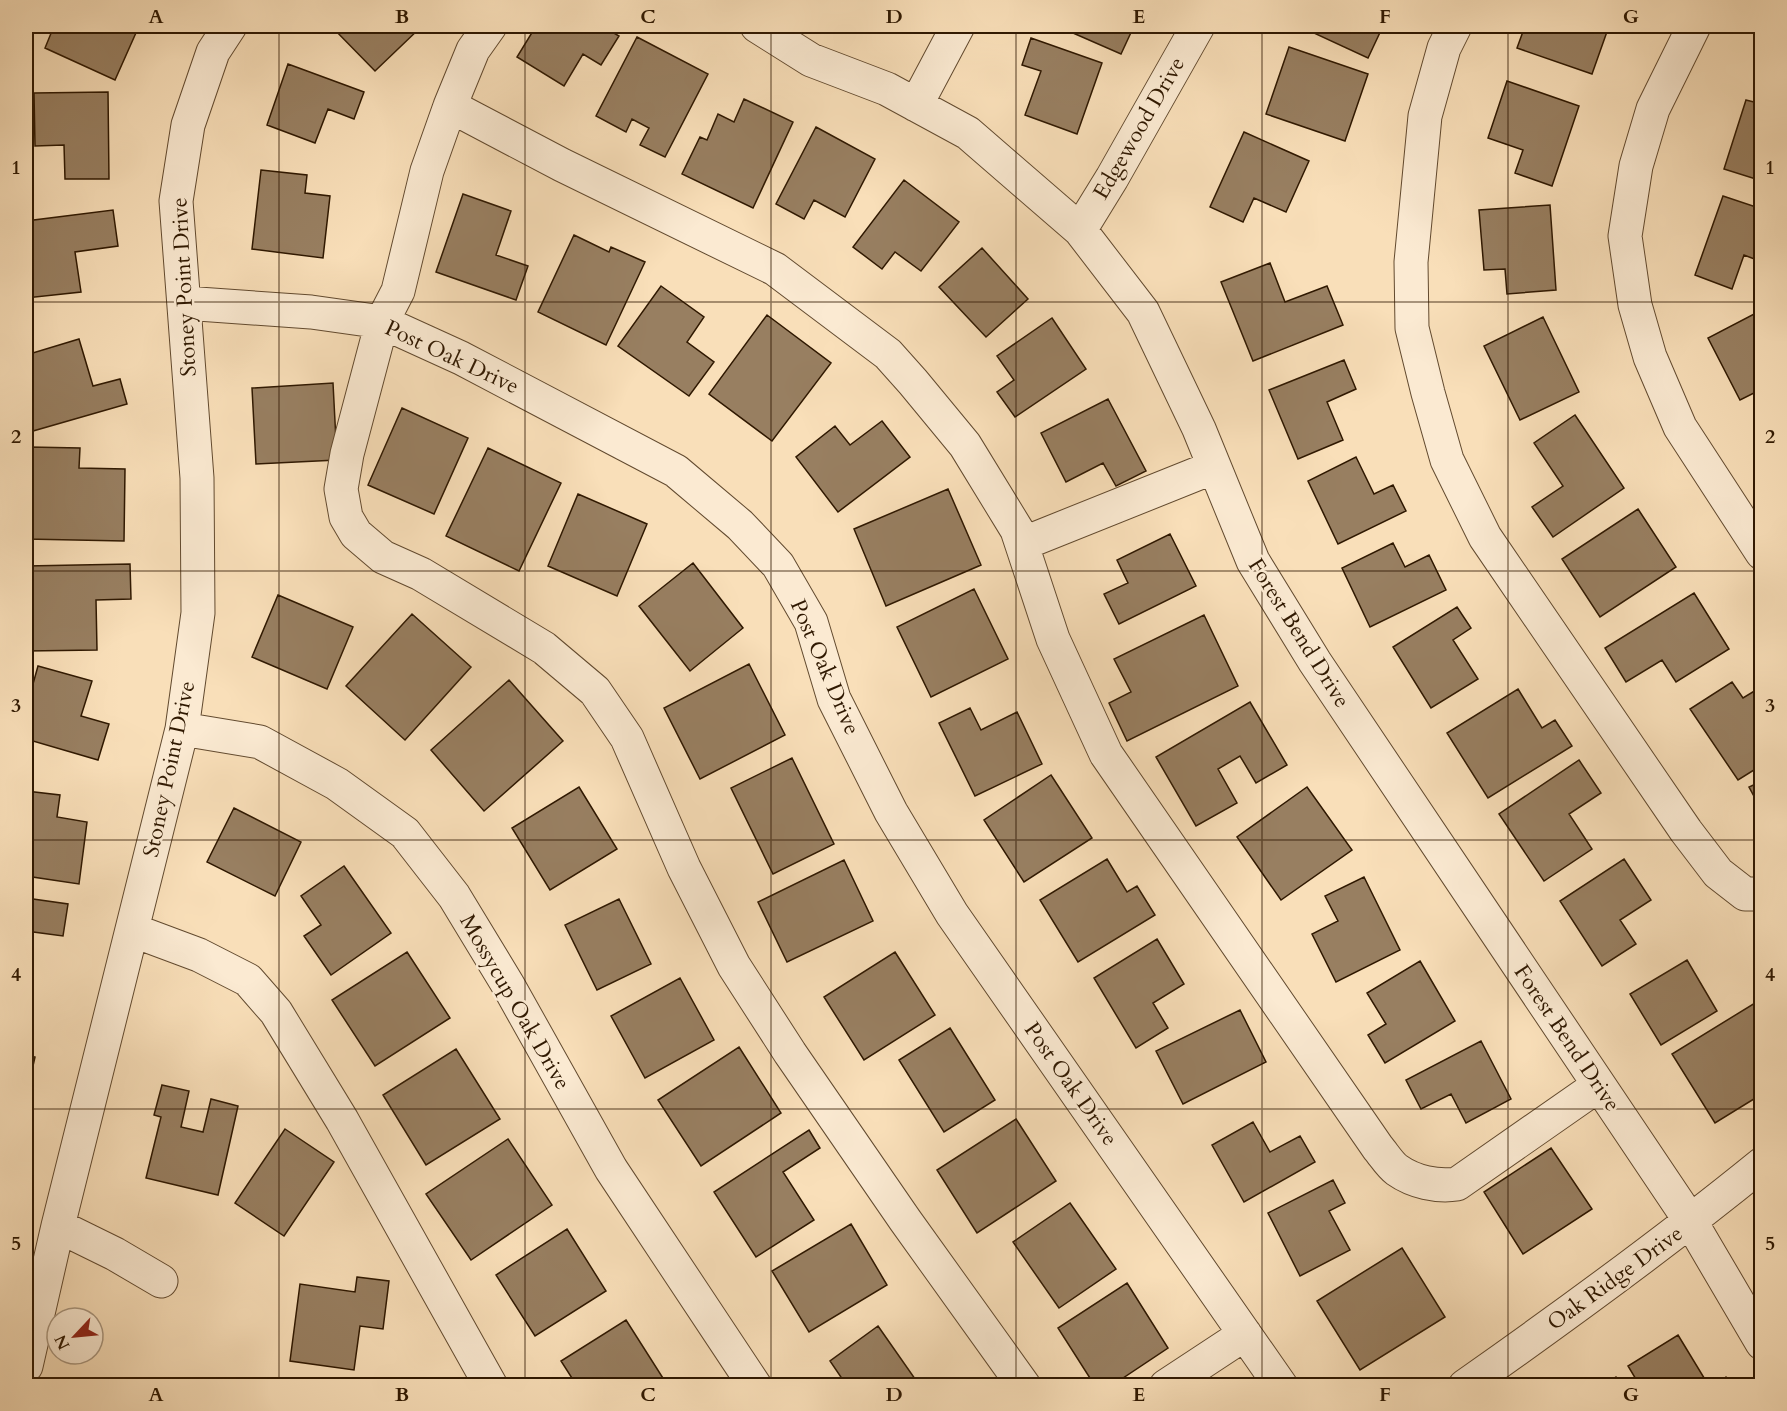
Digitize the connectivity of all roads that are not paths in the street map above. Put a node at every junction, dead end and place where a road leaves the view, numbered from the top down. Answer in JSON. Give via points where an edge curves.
{"nodes":[{"id":1,"x":231,"y":26,"type":"edge"},
{"id":2,"x":490,"y":26,"type":"edge"},
{"id":3,"x":757,"y":26,"type":"edge"},
{"id":4,"x":958,"y":26,"type":"edge"},
{"id":5,"x":1198,"y":26,"type":"edge"},
{"id":6,"x":1455,"y":26,"type":"edge"},
{"id":7,"x":1694,"y":26,"type":"edge"},
{"id":8,"x":916,"y":105,"type":"junction"},
{"id":9,"x":450,"y":106,"type":"junction"},
{"id":10,"x":1080,"y":230,"type":"junction"},
{"id":11,"x":184,"y":303,"type":"junction"},
{"id":12,"x":382,"y":322,"type":"junction"},
{"id":13,"x":1214,"y":467,"type":"junction"},
{"id":14,"x":1022,"y":544,"type":"junction"},
{"id":15,"x":1761,"y":553,"type":"edge"},
{"id":16,"x":182,"y":729,"type":"junction"},
{"id":17,"x":1761,"y":894,"type":"edge"},
{"id":18,"x":132,"y":930,"type":"junction"},
{"id":19,"x":1599,"y":1085,"type":"junction"},
{"id":20,"x":1761,"y":1164,"type":"edge"},
{"id":21,"x":1691,"y":1222,"type":"junction"},
{"id":22,"x":58,"y":1226,"type":"junction"},
{"id":23,"x":161,"y":1281,"type":"dead end"},
{"id":24,"x":1245,"y":1334,"type":"junction"},
{"id":25,"x":1761,"y":1343,"type":"edge"},
{"id":26,"x":26,"y":1366,"type":"edge"},
{"id":27,"x":491,"y":1386,"type":"edge"},
{"id":28,"x":755,"y":1386,"type":"edge"},
{"id":29,"x":1024,"y":1386,"type":"edge"},
{"id":30,"x":1166,"y":1386,"type":"edge"},
{"id":31,"x":1281,"y":1386,"type":"edge"},
{"id":32,"x":1465,"y":1386,"type":"edge"}],
"edges":[{"from":1,"to":11,"type":"street","name":"Stoney Point Drive","via":[[213,52],[188,125],[176,201]]},
{"from":2,"to":9,"type":"street","via":[[473,50]]},
{"from":3,"to":8,"type":"street","name":"Forest Bend Drive","via":[[811,60]]},
{"from":4,"to":8,"type":"street"},
{"from":5,"to":10,"type":"street","name":"Edgewood Drive"},
{"from":6,"to":17,"type":"street","via":[[1444,48],[1425,116],[1411,262],[1412,328],[1447,459],[1485,537],[1686,831],[1718,873],[1746,894]]},
{"from":7,"to":15,"type":"street","via":[[1653,109],[1636,166],[1625,236],[1635,305],[1650,357],[1680,427]]},
{"from":8,"to":10,"type":"street","name":"Forest Bend Drive","via":[[968,134]]},
{"from":9,"to":12,"type":"street","via":[[427,171],[398,291]]},
{"from":9,"to":14,"type":"street","via":[[775,269],[852,326],[888,354],[965,445]]},
{"from":10,"to":13,"type":"street","name":"Forest Bend Drive","via":[[1143,312]]},
{"from":11,"to":12,"type":"street","name":"Post Oak Drive","via":[[311,312]]},
{"from":11,"to":16,"type":"street","name":"Stoney Point Drive","via":[[197,478],[198,613]]},
{"from":12,"to":24,"type":"street","name":"Post Oak Drive","via":[[461,358],[676,471],[740,525],[778,565],[811,622],[834,699],[891,812],[952,914]]},
{"from":12,"to":29,"type":"street","via":[[341,489],[346,517],[356,534],[383,557],[421,574],[544,648],[594,691],[627,738],[684,868],[734,966],[898,1210]]},
{"from":13,"to":14,"type":"street"},
{"from":13,"to":19,"type":"street","name":"Forest Bend Drive","via":[[1253,561],[1315,662]]},
{"from":14,"to":19,"type":"street","via":[[1053,639],[1106,754],[1396,1169],[1430,1184],[1457,1184]]},
{"from":16,"to":18,"type":"street","name":"Stoney Point Drive"},
{"from":16,"to":28,"type":"street","name":"Mossycup Oak Drive","via":[[260,742],[337,784],[405,833],[454,896],[611,1169]]},
{"from":18,"to":22,"type":"street","name":"Stoney Point Drive"},
{"from":18,"to":27,"type":"street","via":[[200,955],[248,980],[276,1012],[342,1120]]},
{"from":19,"to":21,"type":"street","name":"Forest Bend Drive"},
{"from":20,"to":21,"type":"street","name":"Oak Ridge Drive"},
{"from":21,"to":25,"type":"street","name":"Forest Bend Drive"},
{"from":21,"to":32,"type":"street","name":"Oak Ridge Drive"},
{"from":22,"to":23,"type":"street"},
{"from":22,"to":26,"type":"street","name":"Stoney Point Drive"},
{"from":24,"to":30,"type":"street"},
{"from":24,"to":31,"type":"street","name":"Post Oak Drive"}]}
